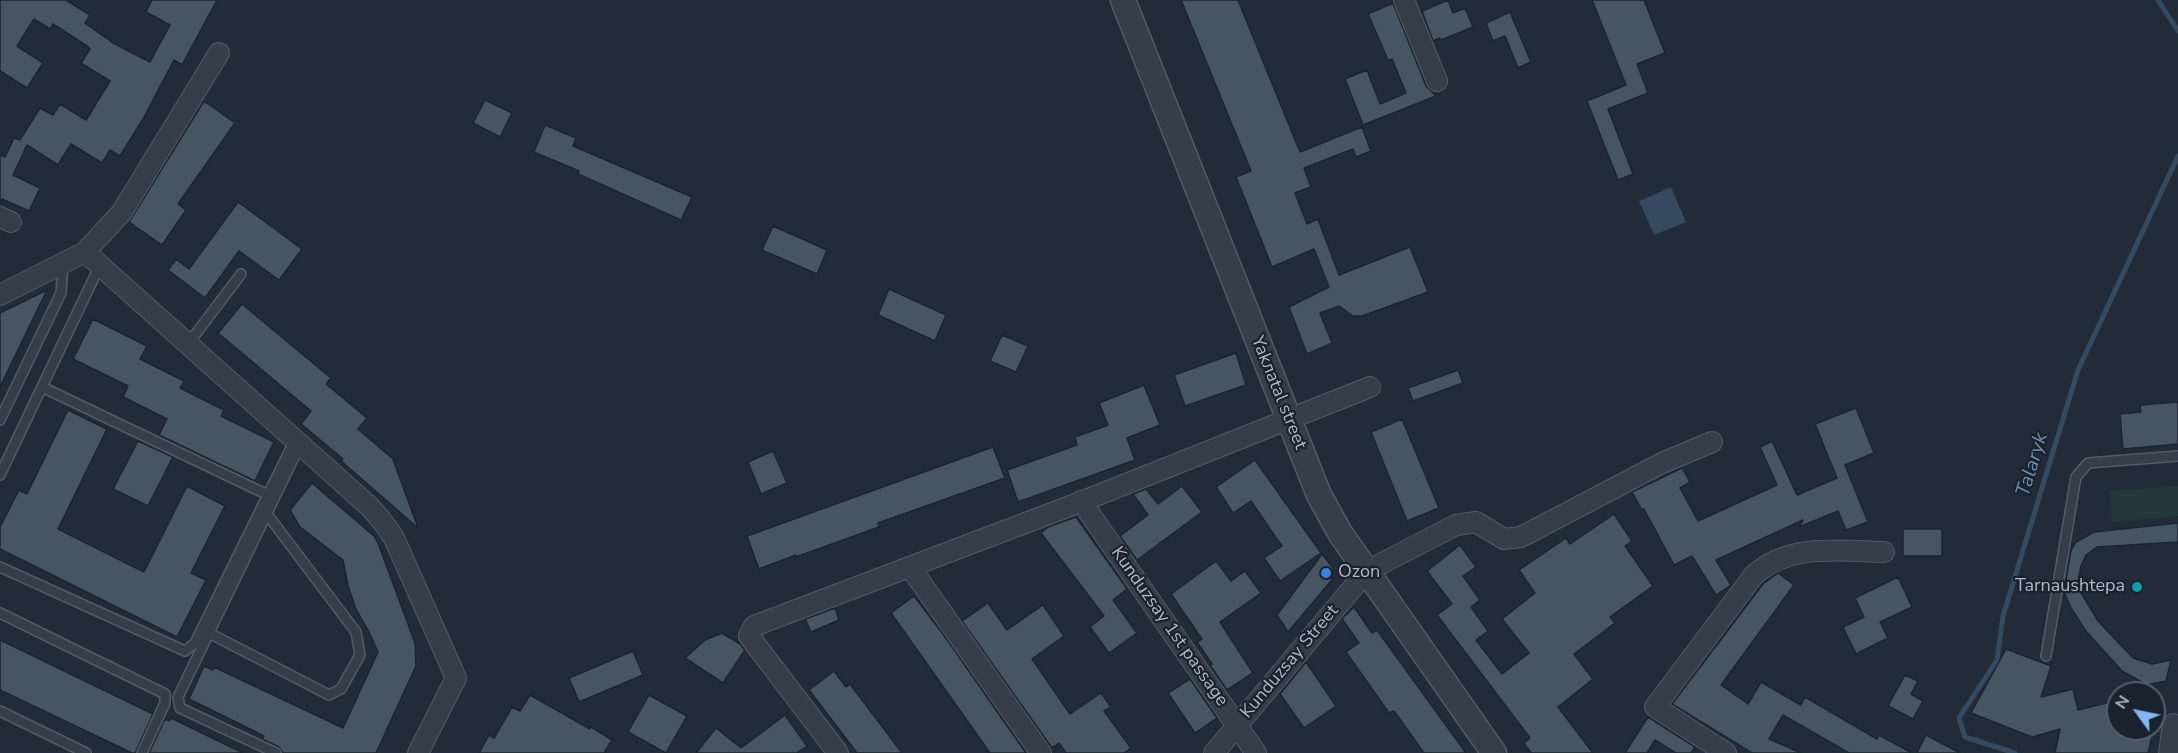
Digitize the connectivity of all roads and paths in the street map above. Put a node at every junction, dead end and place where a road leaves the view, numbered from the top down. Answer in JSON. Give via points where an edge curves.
{"nodes":[{"id":1,"x":1123,"y":0,"type":"edge"},
{"id":2,"x":1404,"y":0,"type":"edge"},
{"id":3,"x":219,"y":53,"type":"dead end"},
{"id":4,"x":1437,"y":81,"type":"dead end"},
{"id":5,"x":93,"y":259,"type":"junction"},
{"id":6,"x":63,"y":263,"type":"junction"},
{"id":7,"x":241,"y":274,"type":"dead end"},
{"id":8,"x":0,"y":295,"type":"edge"},
{"id":9,"x":188,"y":344,"type":"junction"},
{"id":10,"x":42,"y":387,"type":"junction"},
{"id":11,"x":1370,"y":387,"type":"dead end"},
{"id":12,"x":1288,"y":418,"type":"junction"},
{"id":13,"x":0,"y":420,"type":"edge"},
{"id":14,"x":298,"y":442,"type":"junction"},
{"id":15,"x":1712,"y":442,"type":"dead end"},
{"id":16,"x":2178,"y":456,"type":"edge"},
{"id":17,"x":0,"y":475,"type":"edge"},
{"id":18,"x":268,"y":495,"type":"junction"},
{"id":19,"x":1081,"y":501,"type":"junction"},
{"id":20,"x":267,"y":514,"type":"junction"},
{"id":21,"x":1884,"y":552,"type":"dead end"},
{"id":22,"x":0,"y":567,"type":"edge"},
{"id":23,"x":910,"y":567,"type":"junction"},
{"id":24,"x":1367,"y":571,"type":"junction"},
{"id":25,"x":0,"y":613,"type":"edge"},
{"id":26,"x":209,"y":633,"type":"junction"},
{"id":27,"x":2046,"y":656,"type":"dead end"},
{"id":28,"x":0,"y":711,"type":"edge"},
{"id":29,"x":2173,"y":724,"type":"dead end"},
{"id":30,"x":1237,"y":725,"type":"junction"},
{"id":31,"x":86,"y":753,"type":"edge"},
{"id":32,"x":142,"y":753,"type":"edge"},
{"id":33,"x":276,"y":753,"type":"edge"},
{"id":34,"x":418,"y":753,"type":"edge"},
{"id":35,"x":838,"y":753,"type":"edge"},
{"id":36,"x":1041,"y":753,"type":"edge"},
{"id":37,"x":1214,"y":753,"type":"edge"},
{"id":38,"x":1256,"y":753,"type":"edge"},
{"id":39,"x":1494,"y":753,"type":"edge"},
{"id":40,"x":1726,"y":753,"type":"edge"},
{"id":41,"x":2169,"y":753,"type":"edge"}],
"edges":[{"from":1,"to":12,"type":"street","name":"Yakлatal street"},
{"from":2,"to":4,"type":"street"},
{"from":3,"to":5,"type":"street"},
{"from":5,"to":6,"type":"street"},
{"from":5,"to":9,"type":"street"},
{"from":5,"to":10,"type":"lane"},
{"from":6,"to":8,"type":"street"},
{"from":6,"to":13,"type":"lane","via":[[61,292]]},
{"from":7,"to":9,"type":"lane"},
{"from":9,"to":14,"type":"street"},
{"from":10,"to":17,"type":"lane"},
{"from":10,"to":18,"type":"lane"},
{"from":11,"to":12,"type":"street"},
{"from":12,"to":19,"type":"street"},
{"from":12,"to":24,"type":"street","name":"Yakлatal street","via":[[1319,495]]},
{"from":14,"to":18,"type":"lane"},
{"from":14,"to":20,"type":"lane"},
{"from":14,"to":34,"type":"street","via":[[383,522],[394,538],[456,678]]},
{"from":15,"to":24,"type":"street","via":[[1662,463],[1521,537],[1504,539],[1476,522],[1456,525]]},
{"from":16,"to":27,"type":"lane","via":[[2088,464],[2076,477]]},
{"from":18,"to":22,"type":"lane","via":[[195,643],[185,651]]},
{"from":19,"to":23,"type":"street"},
{"from":19,"to":30,"type":"street","name":"Kunduzsay 1st passage"},
{"from":20,"to":26,"type":"lane"},
{"from":20,"to":26,"type":"lane","via":[[356,632],[360,655],[341,689],[329,694]]},
{"from":21,"to":40,"type":"street","via":[[1797,553],[1754,575],[1655,707]]},
{"from":23,"to":35,"type":"street","via":[[754,626],[749,636]]},
{"from":23,"to":36,"type":"street"},
{"from":24,"to":30,"type":"street","name":"Kunduzsay Street"},
{"from":24,"to":39,"type":"street","name":"Yakлatal street"},
{"from":25,"to":32,"type":"lane","via":[[165,694],[165,703]]},
{"from":26,"to":33,"type":"lane","via":[[178,697],[180,708]]},
{"from":28,"to":31,"type":"lane"},
{"from":29,"to":41,"type":"street"},
{"from":30,"to":37,"type":"street","name":"Kunduzsay Street"},
{"from":30,"to":38,"type":"street","name":"Kunduzsay 1st passage"}]}
